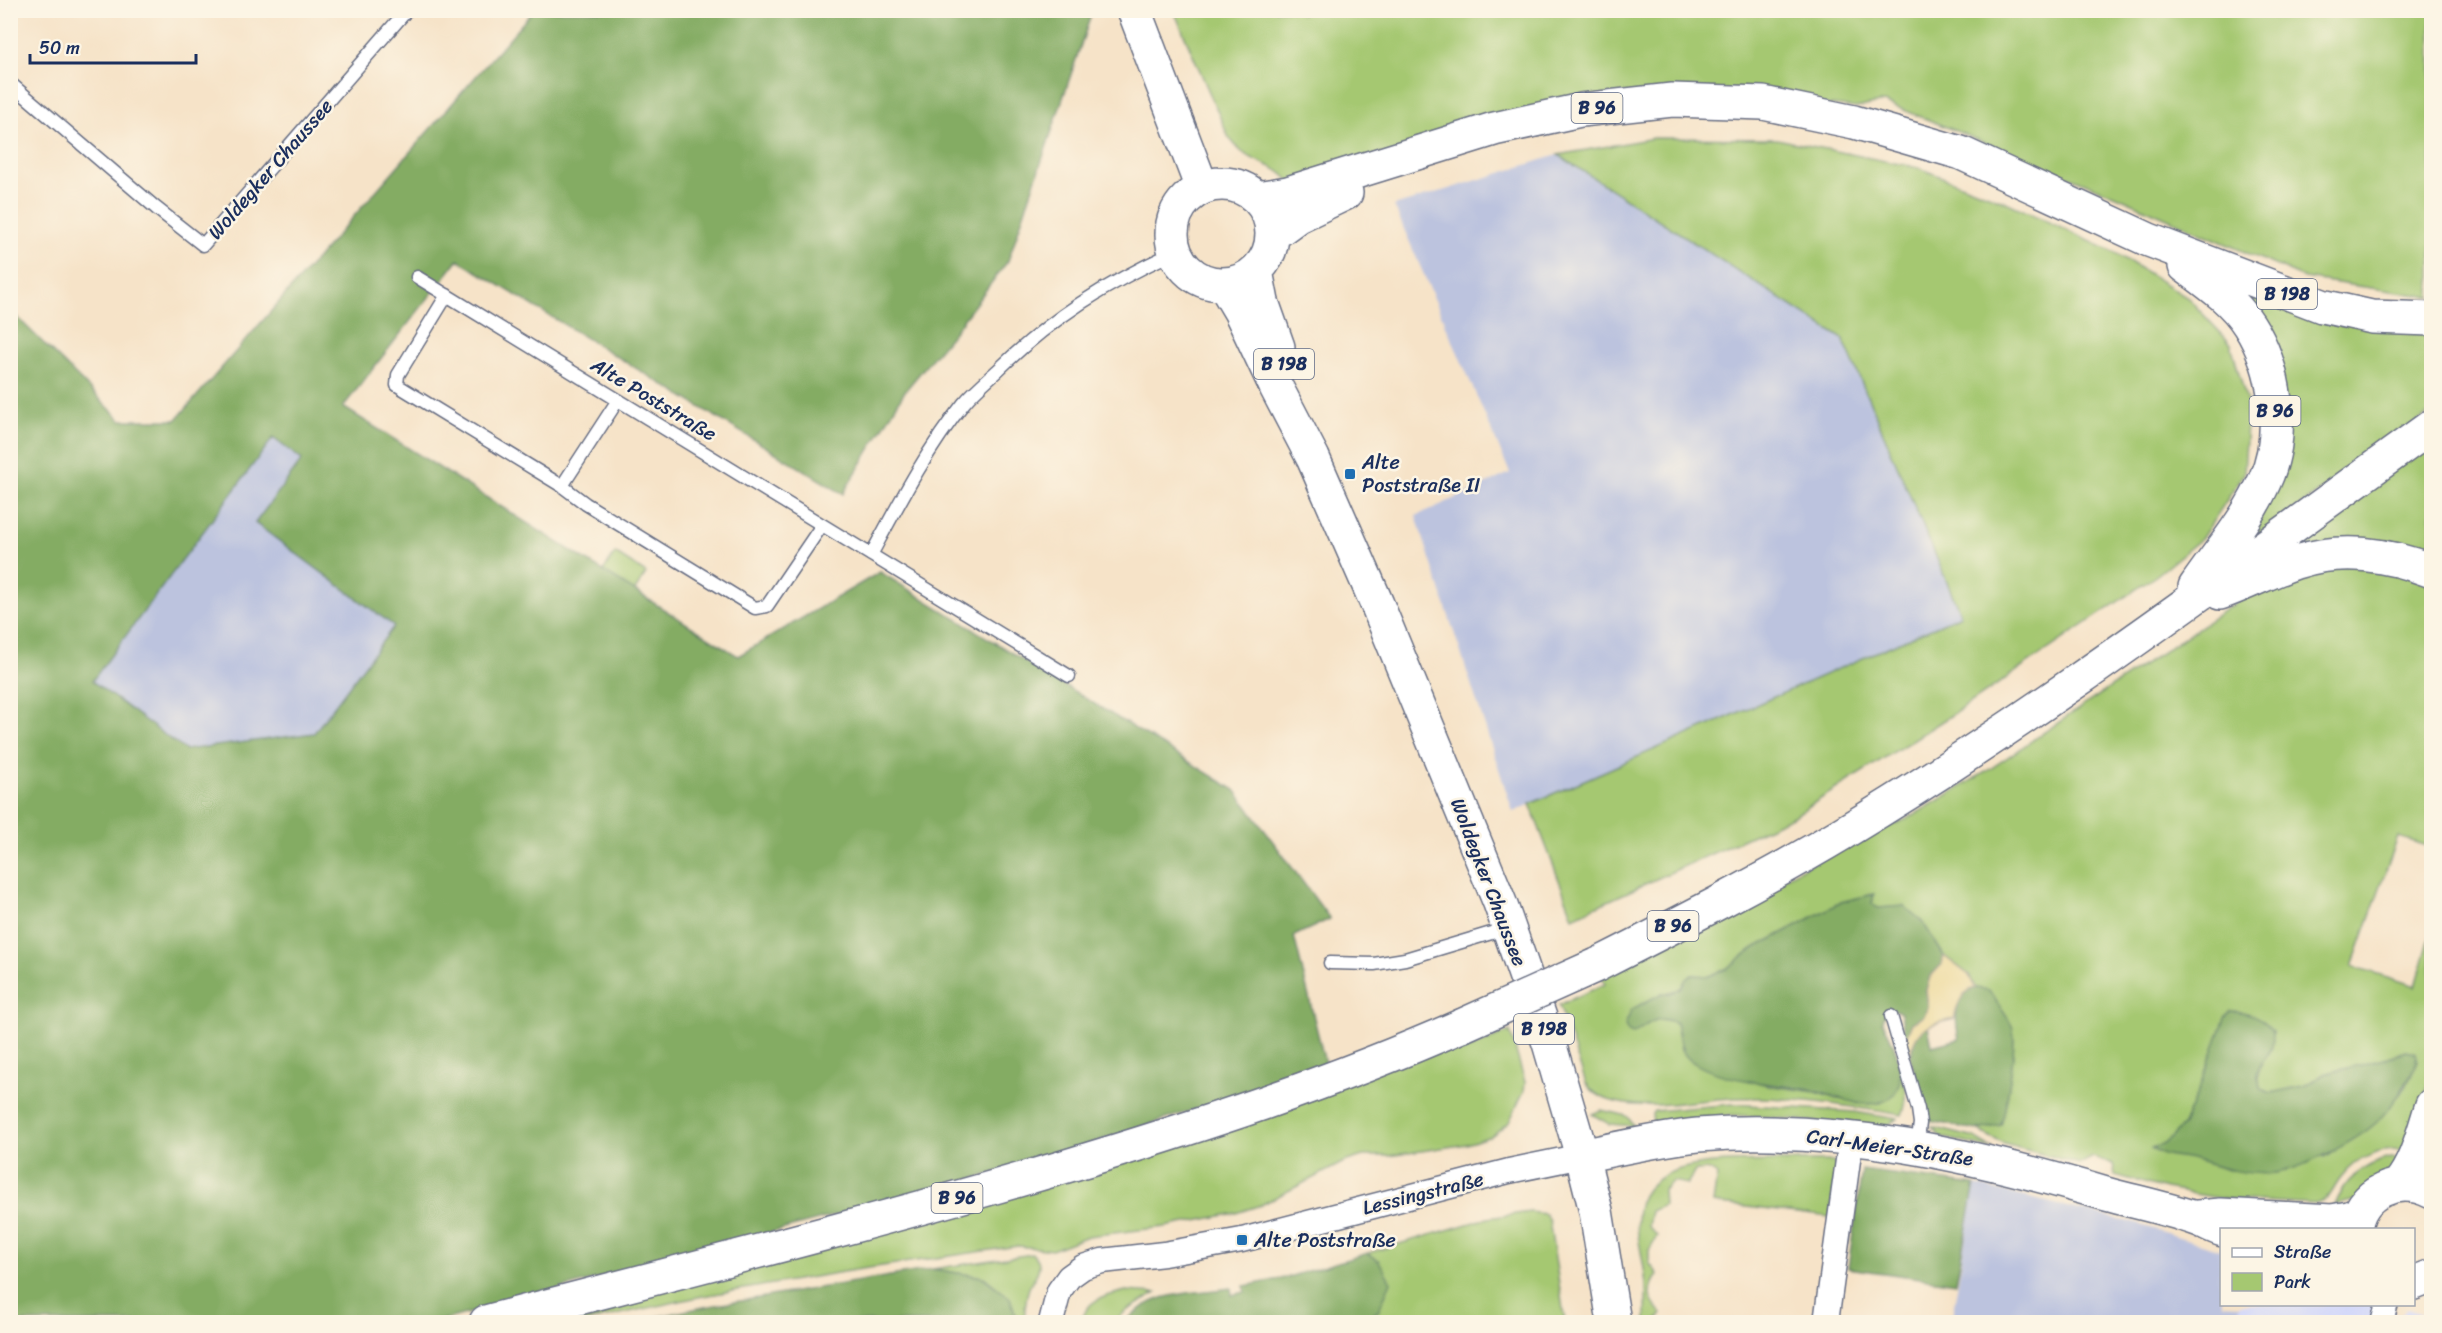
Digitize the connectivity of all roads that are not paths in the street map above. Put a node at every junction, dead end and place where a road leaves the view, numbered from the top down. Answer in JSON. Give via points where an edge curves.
{"nodes":[{"id":1,"x":407,"y":10,"type":"edge"},
{"id":2,"x":1134,"y":10,"type":"edge"},
{"id":3,"x":10,"y":83,"type":"edge"},
{"id":4,"x":1437,"y":148,"type":"junction"},
{"id":5,"x":1202,"y":188,"type":"junction"},
{"id":6,"x":1257,"y":198,"type":"junction"},
{"id":7,"x":1272,"y":235,"type":"junction"},
{"id":8,"x":2149,"y":240,"type":"junction"},
{"id":9,"x":1175,"y":252,"type":"junction"},
{"id":10,"x":1257,"y":271,"type":"junction"},
{"id":11,"x":417,"y":277,"type":"dead end"},
{"id":12,"x":1224,"y":284,"type":"junction"},
{"id":13,"x":447,"y":295,"type":"junction"},
{"id":14,"x":2432,"y":319,"type":"edge"},
{"id":15,"x":618,"y":400,"type":"junction"},
{"id":16,"x":2432,"y":426,"type":"edge"},
{"id":17,"x":1313,"y":458,"type":"junction"},
{"id":18,"x":562,"y":486,"type":"junction"},
{"id":19,"x":822,"y":525,"type":"junction"},
{"id":20,"x":871,"y":555,"type":"junction"},
{"id":21,"x":2432,"y":571,"type":"edge"},
{"id":22,"x":2181,"y":607,"type":"junction"},
{"id":23,"x":1070,"y":676,"type":"dead end"},
{"id":24,"x":1509,"y":927,"type":"junction"},
{"id":25,"x":1330,"y":963,"type":"dead end"},
{"id":26,"x":1891,"y":1016,"type":"dead end"},
{"id":27,"x":2432,"y":1104,"type":"edge"},
{"id":28,"x":1851,"y":1138,"type":"junction"},
{"id":29,"x":1917,"y":1148,"type":"junction"},
{"id":30,"x":1582,"y":1156,"type":"junction"},
{"id":31,"x":2398,"y":1184,"type":"junction"},
{"id":32,"x":2432,"y":1192,"type":"edge"},
{"id":33,"x":2193,"y":1218,"type":"junction"},
{"id":34,"x":2357,"y":1222,"type":"edge"},
{"id":35,"x":2220,"y":1229,"type":"edge"},
{"id":36,"x":2432,"y":1276,"type":"edge"},
{"id":37,"x":2415,"y":1283,"type":"edge"},
{"id":38,"x":2382,"y":1306,"type":"edge"},
{"id":39,"x":2392,"y":1306,"type":"edge"},
{"id":40,"x":486,"y":1323,"type":"edge"},
{"id":41,"x":1051,"y":1323,"type":"edge"},
{"id":42,"x":1614,"y":1323,"type":"edge"},
{"id":43,"x":1826,"y":1323,"type":"edge"},
{"id":44,"x":2377,"y":1323,"type":"edge"},
{"id":45,"x":2387,"y":1323,"type":"edge"}],
"edges":[{"from":1,"to":3,"type":"lane","name":"Woldegker Chaussee","via":[[203,245]]},
{"from":2,"to":5,"type":"main road"},
{"from":4,"to":6,"type":"main road","via":[[1288,193]]},
{"from":4,"to":7,"type":"main road","number":"B 96","via":[[1298,216]]},
{"from":4,"to":8,"type":"main road","number":"B 96","via":[[1494,129],[1581,110],[1671,100],[1763,103],[1854,122],[1961,153]]},
{"from":5,"to":6,"type":"main road","via":[[1235,186]]},
{"from":5,"to":9,"type":"main road","via":[[1180,207],[1173,222]]},
{"from":6,"to":7,"type":"main road","via":[[1268,216]]},
{"from":7,"to":10,"type":"main road","via":[[1265,260]]},
{"from":8,"to":14,"type":"main road","number":"B 198","via":[[2322,306],[2372,316]]},
{"from":8,"to":22,"type":"main road","number":"B 96","via":[[2224,296],[2248,325],[2264,356],[2276,418],[2274,447],[2254,502]]},
{"from":9,"to":12,"type":"main road","via":[[1185,268],[1198,278]]},
{"from":9,"to":20,"type":"lane","via":[[1084,299],[1026,342],[965,402],[906,489]]},
{"from":10,"to":12,"type":"main road"},
{"from":10,"to":17,"type":"main road","name":"Woldegker Chaussee","number":"B 198","via":[[1262,302]]},
{"from":11,"to":13,"type":"lane","name":"Alte Poststraße"},
{"from":12,"to":17,"type":"main road","name":"Woldegker Chaussee","number":"B 198"},
{"from":13,"to":15,"type":"lane","name":"Alte Poststraße"},
{"from":13,"to":18,"type":"lane","via":[[398,375],[397,385]]},
{"from":15,"to":18,"type":"lane"},
{"from":15,"to":19,"type":"lane","name":"Alte Poststraße"},
{"from":16,"to":22,"type":"main road","number":"B 96"},
{"from":17,"to":24,"type":"main road","name":"Woldegker Chaussee","number":"B 198"},
{"from":18,"to":19,"type":"lane","via":[[754,608],[767,606]]},
{"from":19,"to":20,"type":"lane","name":"Alte Poststraße"},
{"from":20,"to":23,"type":"lane","name":"Alte Poststraße"},
{"from":21,"to":22,"type":"main road","number":"B 96","via":[[2398,558],[2364,553],[2330,555],[2297,562]]},
{"from":22,"to":40,"type":"main road","number":"B 96","bridge":true,"via":[[2015,724],[1749,888],[1596,965],[1461,1026],[1321,1083],[1205,1124],[937,1204]]},
{"from":24,"to":25,"type":"lane","via":[[1405,959],[1374,964]]},
{"from":24,"to":30,"type":"main road","name":"Woldegker Chaussee","number":"B 198"},
{"from":26,"to":29,"type":"lane","via":[[1918,1108]]},
{"from":27,"to":31,"type":"main road","via":[[2414,1160]]},
{"from":28,"to":29,"type":"main road","name":"Carl-Meier-Straße"},
{"from":28,"to":30,"type":"main road","name":"Carl-Meier-Straße","via":[[1698,1135]]},
{"from":28,"to":43,"type":"street"},
{"from":29,"to":33,"type":"main road","name":"Carl-Meier-Straße","via":[[2032,1172]]},
{"from":30,"to":41,"type":"street","name":"Lessingstraße","via":[[1242,1240],[1102,1261],[1069,1277],[1059,1291]]},
{"from":30,"to":42,"type":"main road","name":"Woldegker Chaussee","via":[[1596,1211]]},
{"from":31,"to":32,"type":"main road"},
{"from":31,"to":34,"type":"main road","via":[[2372,1196]]},
{"from":33,"to":34,"type":"main road","name":"Carl-Meier-Straße","via":[[2349,1218]]},
{"from":33,"to":35,"type":"main road","name":"Carl-Meier-Straße"},
{"from":36,"to":37,"type":"main road"},
{"from":38,"to":44,"type":"lane"},
{"from":39,"to":45,"type":"lane"}]}
